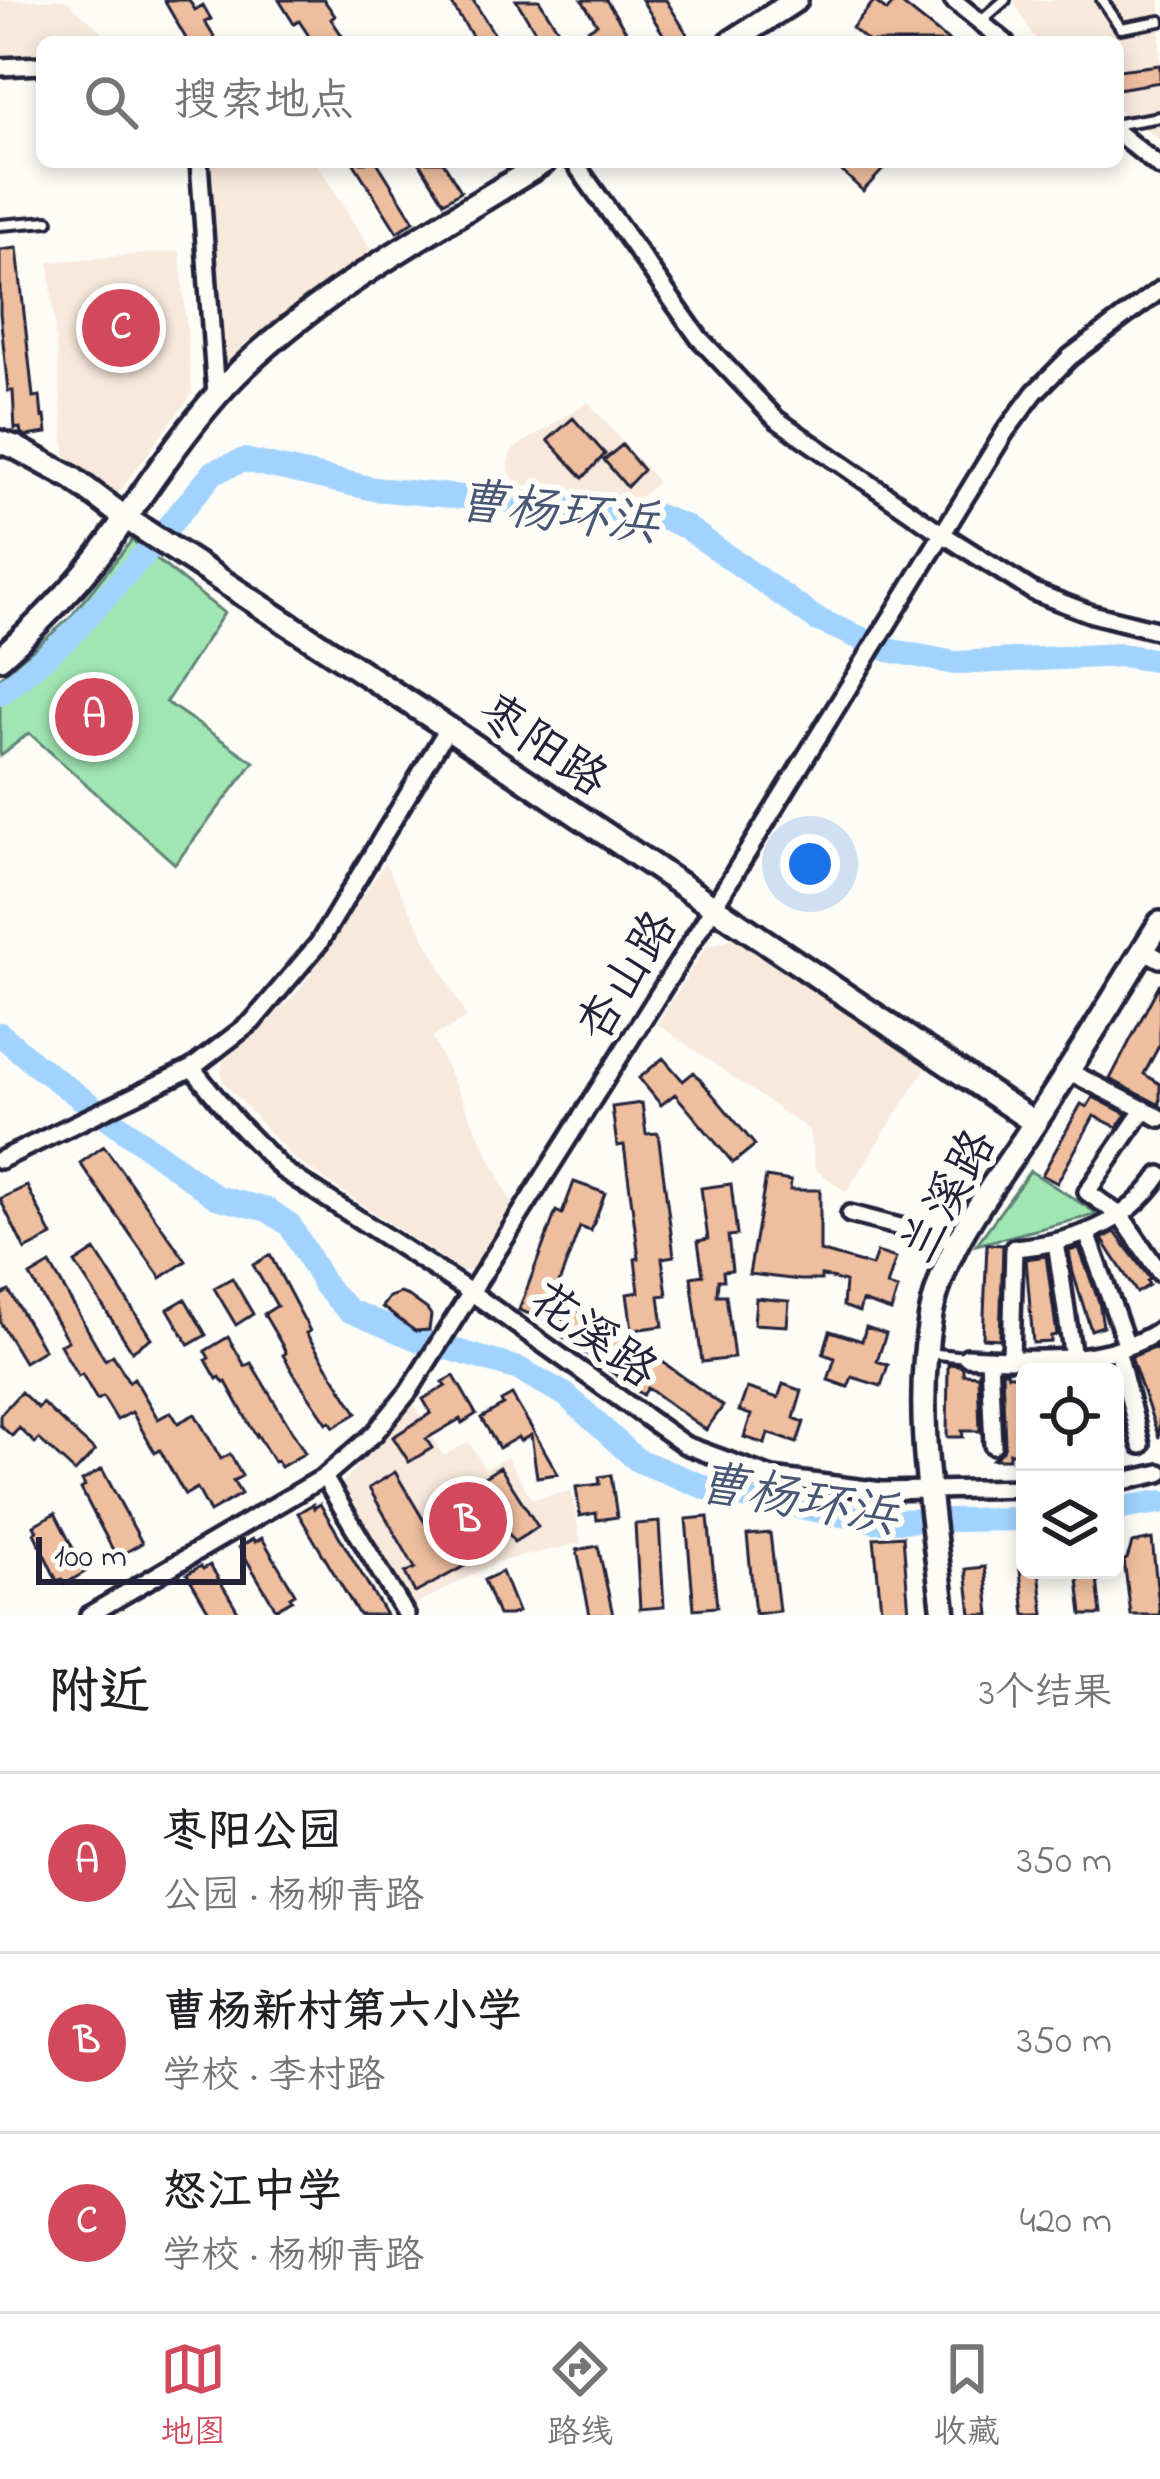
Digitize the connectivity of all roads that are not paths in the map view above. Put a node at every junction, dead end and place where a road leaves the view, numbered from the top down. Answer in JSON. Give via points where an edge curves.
{"nodes":[{"id":1,"x":796,"y":0,"type":"edge"},
{"id":2,"x":953,"y":0,"type":"edge"},
{"id":3,"x":1005,"y":0,"type":"edge"},
{"id":4,"x":1102,"y":0,"type":"edge"},
{"id":5,"x":1160,"y":21,"type":"edge"},
{"id":6,"x":980,"y":22,"type":"junction"},
{"id":7,"x":740,"y":36,"type":"edge"},
{"id":8,"x":998,"y":36,"type":"edge"},
{"id":9,"x":36,"y":65,"type":"edge"},
{"id":10,"x":0,"y":67,"type":"edge"},
{"id":11,"x":1160,"y":117,"type":"edge"},
{"id":12,"x":1124,"y":123,"type":"edge"},
{"id":13,"x":1124,"y":139,"type":"edge"},
{"id":14,"x":1160,"y":167,"type":"edge"},
{"id":15,"x":199,"y":168,"type":"edge"},
{"id":16,"x":535,"y":168,"type":"edge"},
{"id":17,"x":578,"y":168,"type":"edge"},
{"id":18,"x":47,"y":221,"type":"dead end"},
{"id":19,"x":0,"y":225,"type":"edge"},
{"id":20,"x":1160,"y":290,"type":"edge"},
{"id":21,"x":216,"y":395,"type":"junction"},
{"id":22,"x":0,"y":442,"type":"edge"},
{"id":23,"x":124,"y":518,"type":"junction"},
{"id":24,"x":941,"y":533,"type":"junction"},
{"id":25,"x":1160,"y":631,"type":"edge"},
{"id":26,"x":0,"y":658,"type":"edge"},
{"id":27,"x":448,"y":728,"type":"junction"},
{"id":28,"x":713,"y":908,"type":"junction"},
{"id":29,"x":1160,"y":923,"type":"edge"},
{"id":30,"x":1152,"y":954,"type":"edge"},
{"id":31,"x":192,"y":1068,"type":"junction"},
{"id":32,"x":1068,"y":1071,"type":"junction"},
{"id":33,"x":1144,"y":1109,"type":"junction"},
{"id":34,"x":1160,"y":1118,"type":"edge"},
{"id":35,"x":1035,"y":1123,"type":"junction"},
{"id":36,"x":0,"y":1160,"type":"edge"},
{"id":37,"x":1160,"y":1175,"type":"edge"},
{"id":38,"x":1154,"y":1196,"type":"edge"},
{"id":39,"x":850,"y":1214,"type":"dead end"},
{"id":40,"x":1121,"y":1216,"type":"junction"},
{"id":41,"x":1088,"y":1233,"type":"junction"},
{"id":42,"x":958,"y":1242,"type":"junction"},
{"id":43,"x":1056,"y":1242,"type":"junction"},
{"id":44,"x":1160,"y":1273,"type":"edge"},
{"id":45,"x":472,"y":1293,"type":"junction"},
{"id":46,"x":1158,"y":1339,"type":"edge"},
{"id":47,"x":1122,"y":1347,"type":"junction"},
{"id":48,"x":925,"y":1353,"type":"junction"},
{"id":49,"x":967,"y":1357,"type":"joint"},
{"id":50,"x":989,"y":1358,"type":"junction"},
{"id":51,"x":1011,"y":1358,"type":"junction"},
{"id":52,"x":1026,"y":1363,"type":"edge"},
{"id":53,"x":1075,"y":1363,"type":"edge"},
{"id":54,"x":1078,"y":1363,"type":"edge"},
{"id":55,"x":993,"y":1445,"type":"dead end"},
{"id":56,"x":1142,"y":1445,"type":"dead end"},
{"id":57,"x":1160,"y":1473,"type":"edge"},
{"id":58,"x":324,"y":1477,"type":"junction"},
{"id":59,"x":1124,"y":1481,"type":"edge"},
{"id":60,"x":1016,"y":1489,"type":"edge"},
{"id":61,"x":931,"y":1498,"type":"junction"},
{"id":62,"x":89,"y":1615,"type":"edge"},
{"id":63,"x":406,"y":1615,"type":"edge"},
{"id":64,"x":944,"y":1615,"type":"edge"}],
"edges":[{"from":1,"to":7,"type":"street"},
{"from":2,"to":6,"type":"street"},
{"from":3,"to":6,"type":"lane"},
{"from":4,"to":5,"type":"lane","via":[[1121,28]]},
{"from":6,"to":8,"type":"street"},
{"from":9,"to":10,"type":"street"},
{"from":11,"to":12,"type":"lane"},
{"from":13,"to":14,"type":"street"},
{"from":15,"to":21,"type":"street"},
{"from":16,"to":21,"type":"street","via":[[313,309]]},
{"from":17,"to":24,"type":"street","via":[[699,338],[776,419]]},
{"from":18,"to":19,"type":"lane"},
{"from":20,"to":24,"type":"street","via":[[1035,392]]},
{"from":21,"to":23,"type":"street"},
{"from":22,"to":23,"type":"street","name":"枣阳路","via":[[72,478]]},
{"from":23,"to":26,"type":"street","via":[[52,611]]},
{"from":23,"to":27,"type":"street","name":"枣阳路"},
{"from":24,"to":25,"type":"street","via":[[1034,592]]},
{"from":24,"to":28,"type":"street","name":"杏山路"},
{"from":27,"to":28,"type":"street","name":"枣阳路"},
{"from":27,"to":31,"type":"street","via":[[319,943],[252,1022]]},
{"from":28,"to":35,"type":"street","name":"枣阳路"},
{"from":28,"to":45,"type":"street","name":"杏山路"},
{"from":29,"to":30,"type":"street","name":"兰溪路"},
{"from":30,"to":32,"type":"street","name":"兰溪路"},
{"from":31,"to":36,"type":"street"},
{"from":31,"to":45,"type":"street","name":"花溪路","via":[[283,1170]]},
{"from":32,"to":33,"type":"street"},
{"from":32,"to":35,"type":"street","name":"兰溪路"},
{"from":33,"to":34,"type":"street"},
{"from":33,"to":40,"type":"street","via":[[1087,1192]]},
{"from":35,"to":42,"type":"street","name":"兰溪路"},
{"from":37,"to":38,"type":"street"},
{"from":38,"to":40,"type":"street"},
{"from":39,"to":42,"type":"street"},
{"from":40,"to":41,"type":"street"},
{"from":40,"to":44,"type":"street"},
{"from":41,"to":43,"type":"street"},
{"from":41,"to":47,"type":"street"},
{"from":42,"to":48,"type":"street","name":"兰溪路"},
{"from":43,"to":51,"type":"street","via":[[1014,1248]]},
{"from":43,"to":53,"type":"street"},
{"from":45,"to":58,"type":"street","name":"杏山路","via":[[374,1434]]},
{"from":45,"to":61,"type":"street","name":"花溪路","via":[[685,1445],[772,1478]]},
{"from":46,"to":47,"type":"street"},
{"from":47,"to":54,"type":"street"},
{"from":47,"to":56,"type":"street"},
{"from":48,"to":49,"type":"lane"},
{"from":48,"to":61,"type":"street","name":"兰溪路"},
{"from":49,"to":50,"type":"street"},
{"from":50,"to":51,"type":"street"},
{"from":50,"to":55,"type":"street"},
{"from":51,"to":52,"type":"street"},
{"from":57,"to":59,"type":"street"},
{"from":58,"to":62,"type":"street"},
{"from":58,"to":63,"type":"street"},
{"from":60,"to":61,"type":"street","name":"花溪路"},
{"from":61,"to":64,"type":"street","name":"兰溪路"}]}
